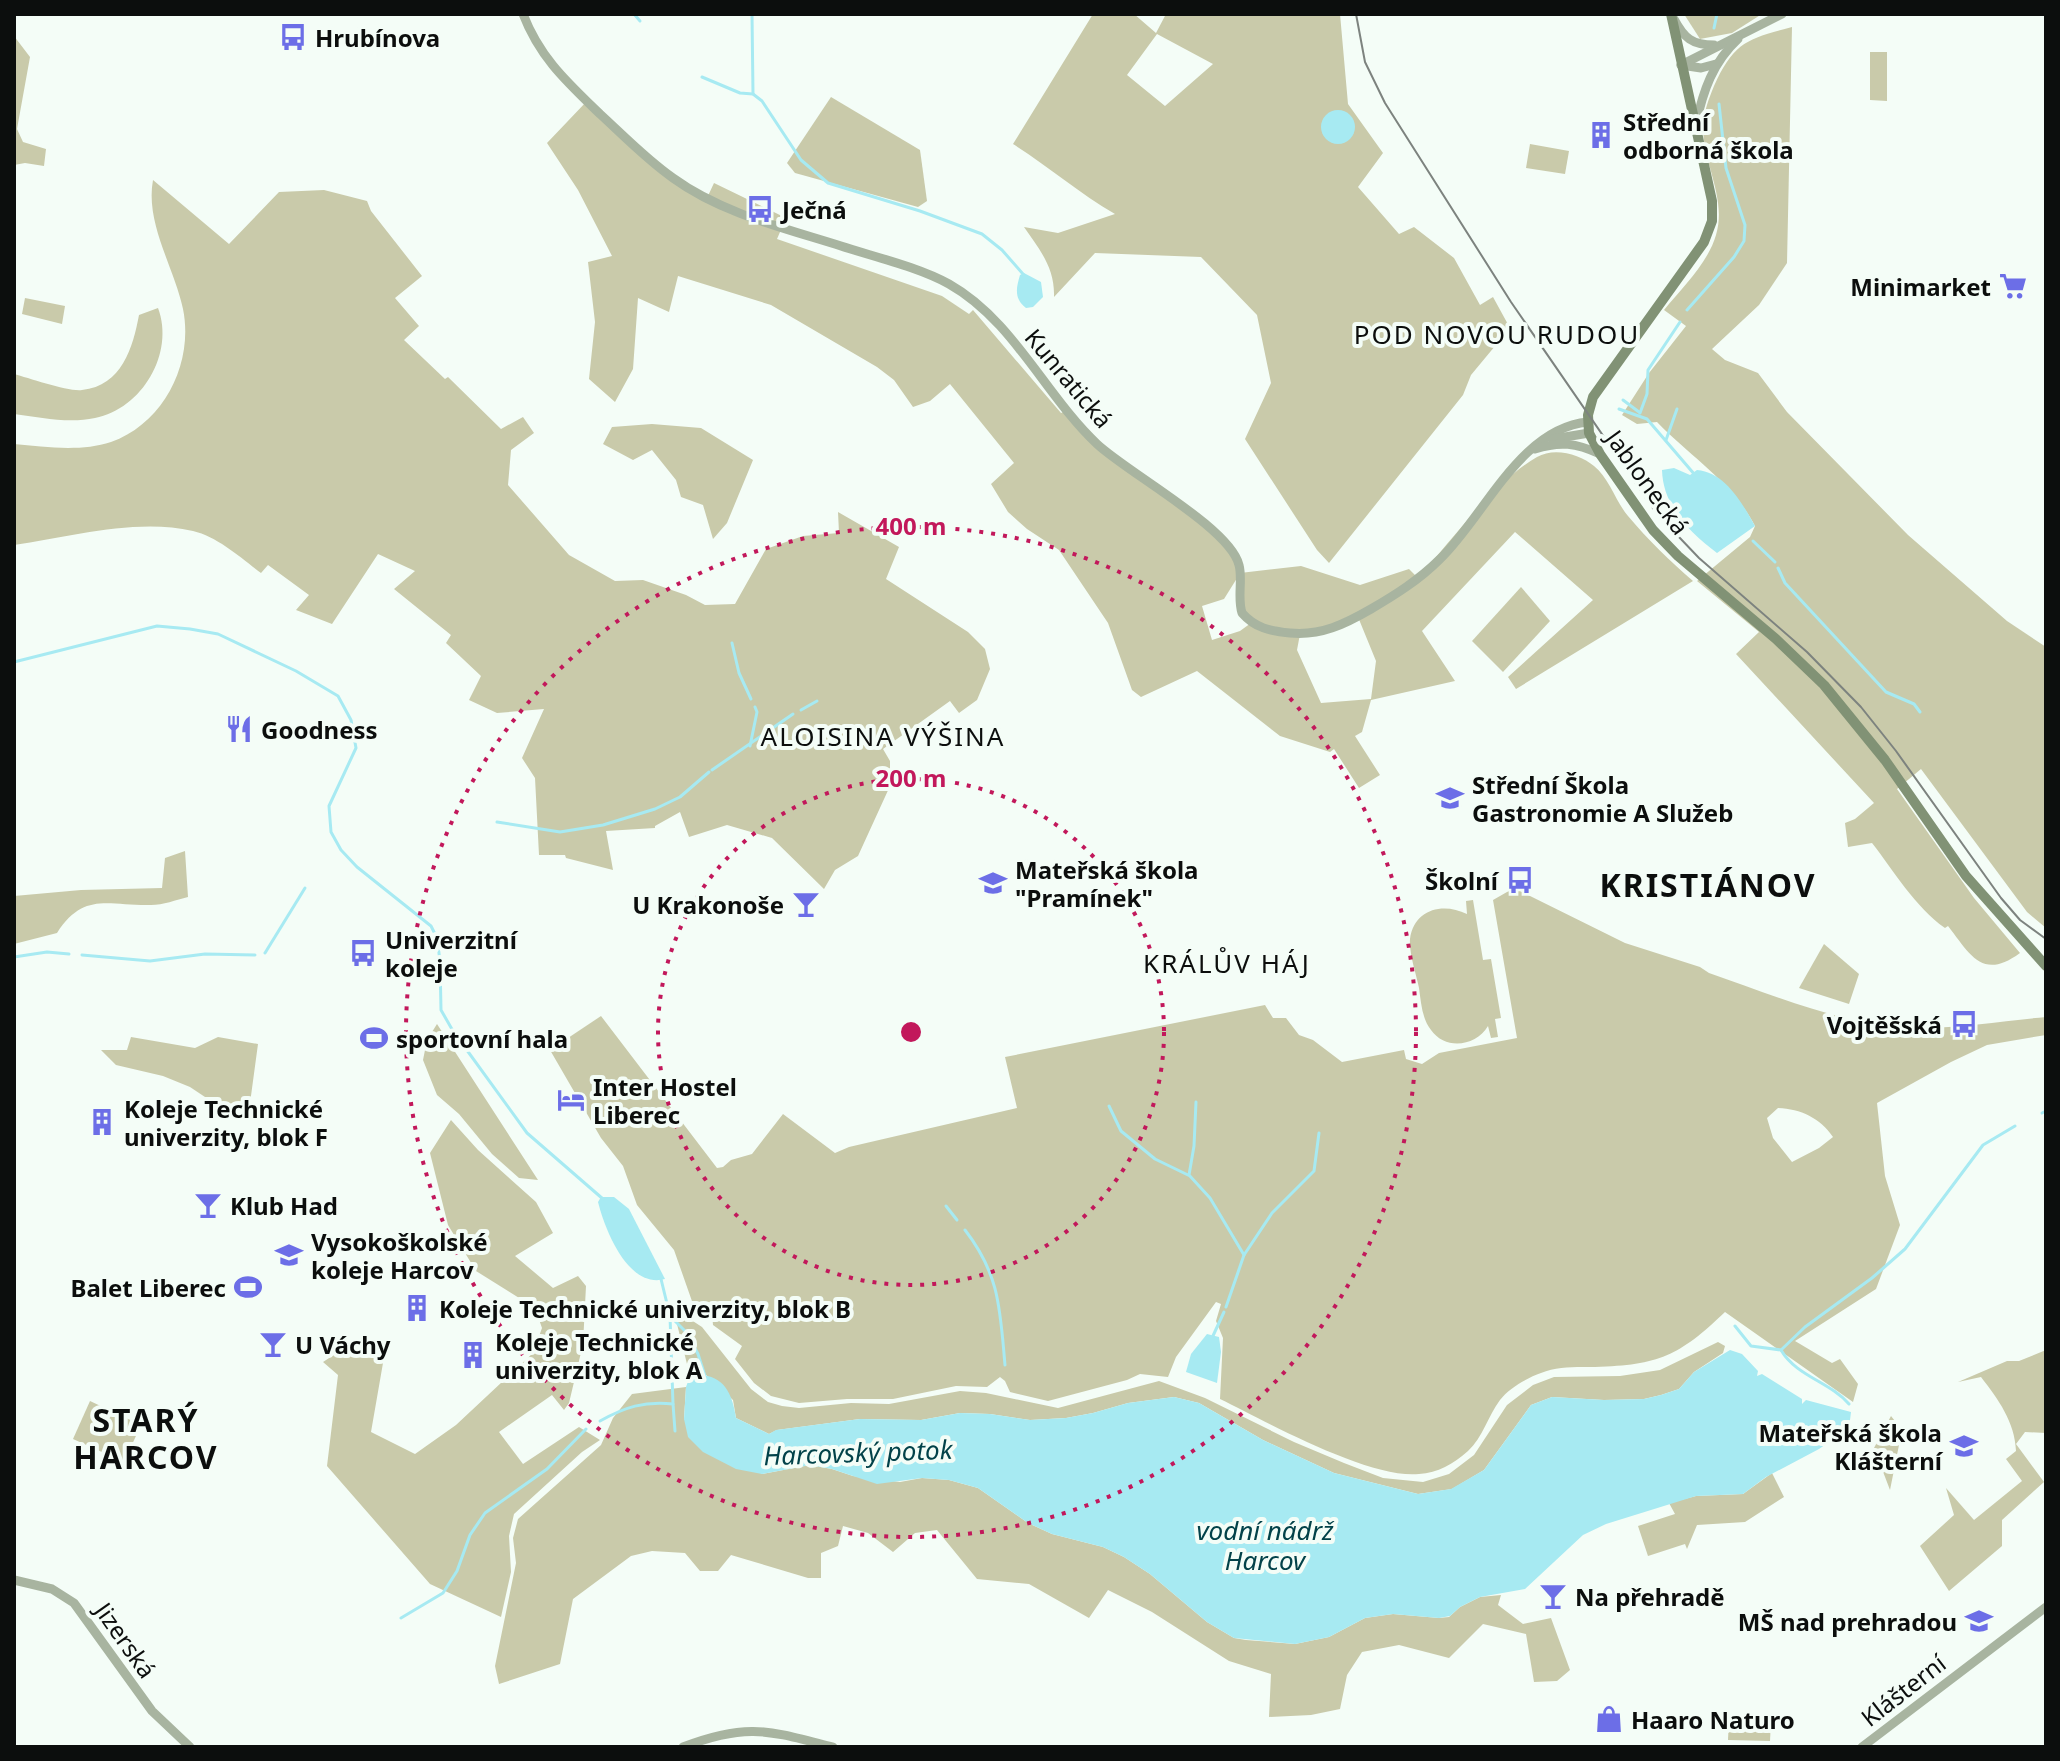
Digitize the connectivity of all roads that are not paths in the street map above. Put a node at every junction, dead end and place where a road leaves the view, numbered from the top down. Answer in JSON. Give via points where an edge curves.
{"nodes":[{"id":1,"x":523,"y":14,"type":"edge"},
{"id":2,"x":1671,"y":14,"type":"edge"},
{"id":3,"x":1782,"y":14,"type":"edge"},
{"id":4,"x":1746,"y":32,"type":"junction"},
{"id":5,"x":1718,"y":45,"type":"junction"},
{"id":6,"x":1716,"y":64,"type":"junction"},
{"id":7,"x":1681,"y":65,"type":"junction"},
{"id":8,"x":1695,"y":127,"type":"junction"},
{"id":9,"x":1589,"y":428,"type":"junction"},
{"id":10,"x":1528,"y":451,"type":"junction"},
{"id":11,"x":1600,"y":454,"type":"junction"},
{"id":12,"x":2046,"y":966,"type":"edge"},
{"id":13,"x":14,"y":1580,"type":"edge"},
{"id":14,"x":2046,"y":1607,"type":"edge"},
{"id":15,"x":190,"y":1747,"type":"edge"},
{"id":16,"x":683,"y":1747,"type":"edge"},
{"id":17,"x":833,"y":1747,"type":"edge"},
{"id":18,"x":1862,"y":1747,"type":"edge"}],
"edges":[{"from":1,"to":10,"type":"street","name":"Kunratická","via":[[543,56],[675,180],[767,223],[942,281],[980,307],[1096,442],[1229,547],[1239,564],[1242,613],[1257,626],[1300,634],[1333,629],[1401,592],[1441,558]]},
{"from":2,"to":5,"type":"street","via":[[1685,38]]},
{"from":2,"to":7,"type":"main road","name":"Jablonecká"},
{"from":3,"to":4,"type":"street"},
{"from":4,"to":5,"type":"street"},
{"from":4,"to":6,"type":"street"},
{"from":5,"to":7,"type":"street"},
{"from":6,"to":7,"type":"street"},
{"from":6,"to":8,"type":"street","via":[[1702,93]]},
{"from":7,"to":8,"type":"main road","name":"Jablonecká"},
{"from":8,"to":9,"type":"main road","name":"Jablonecká","via":[[1712,221],[1704,242],[1598,389],[1589,406]]},
{"from":9,"to":10,"type":"street"},
{"from":9,"to":11,"type":"main road","name":"Jablonecká"},
{"from":10,"to":11,"type":"street","via":[[1557,442]]},
{"from":11,"to":12,"type":"main road","name":"Jablonecká","via":[[1653,530],[1678,556],[1824,685],[1966,876]]},
{"from":13,"to":15,"type":"street","name":"Jizerská","via":[[52,1589],[74,1603],[152,1711]]},
{"from":14,"to":18,"type":"street","name":"Klášterní"},
{"from":16,"to":17,"type":"street","via":[[746,1730]]}]}
